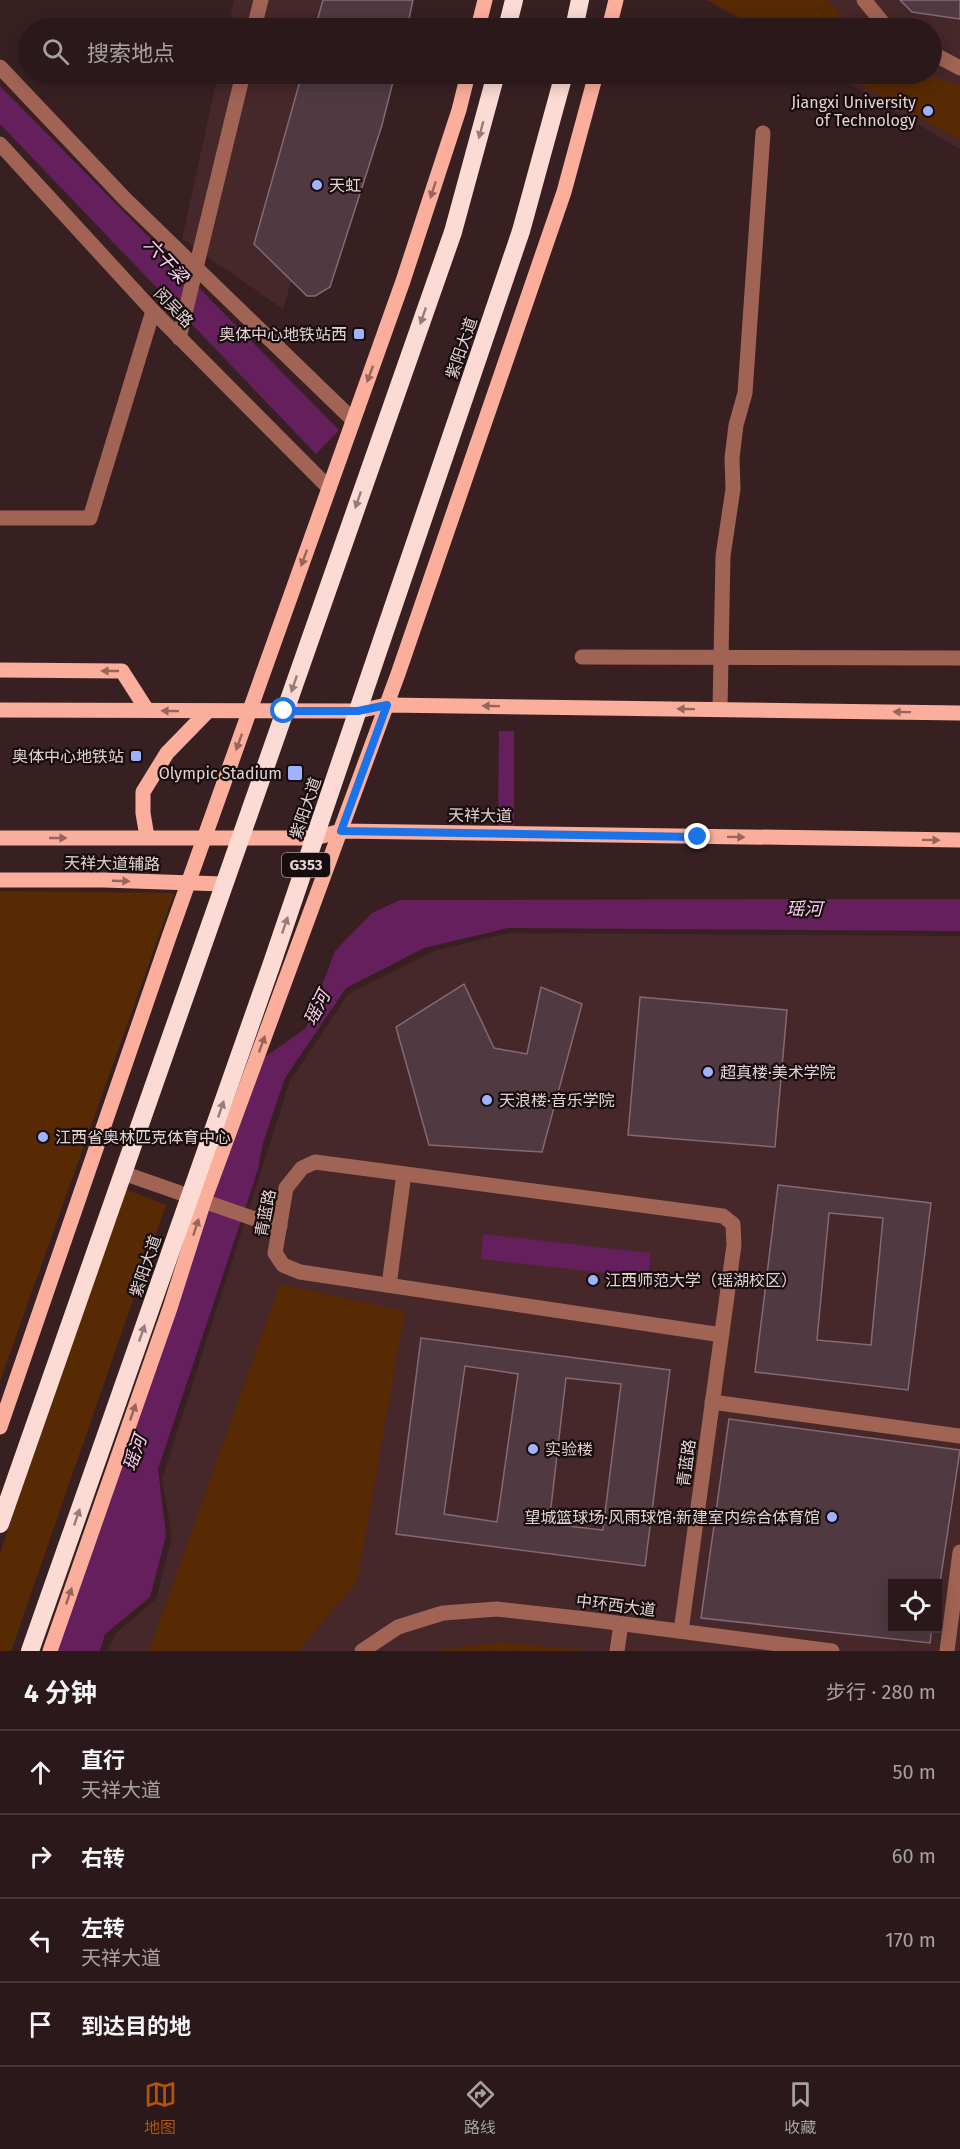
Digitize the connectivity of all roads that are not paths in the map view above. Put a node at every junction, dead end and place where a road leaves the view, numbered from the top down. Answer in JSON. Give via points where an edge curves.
{"nodes":[{"id":1,"x":261,"y":0,"type":"edge"},
{"id":2,"x":485,"y":0,"type":"edge"},
{"id":3,"x":514,"y":0,"type":"edge"},
{"id":4,"x":580,"y":0,"type":"edge"},
{"id":5,"x":616,"y":0,"type":"edge"},
{"id":6,"x":864,"y":0,"type":"edge"},
{"id":7,"x":256,"y":18,"type":"edge"},
{"id":8,"x":480,"y":18,"type":"edge"},
{"id":9,"x":510,"y":18,"type":"edge"},
{"id":10,"x":576,"y":18,"type":"edge"},
{"id":11,"x":612,"y":18,"type":"edge"},
{"id":12,"x":879,"y":18,"type":"edge"},
{"id":13,"x":942,"y":58,"type":"edge"},
{"id":14,"x":0,"y":67,"type":"edge"},
{"id":15,"x":960,"y":68,"type":"edge"},
{"id":16,"x":241,"y":84,"type":"edge"},
{"id":17,"x":466,"y":84,"type":"edge"},
{"id":18,"x":493,"y":84,"type":"edge"},
{"id":19,"x":561,"y":84,"type":"edge"},
{"id":20,"x":593,"y":84,"type":"edge"},
{"id":21,"x":763,"y":133,"type":"dead end"},
{"id":22,"x":0,"y":144,"type":"edge"},
{"id":23,"x":196,"y":268,"type":"junction"},
{"id":24,"x":153,"y":311,"type":"junction"},
{"id":25,"x":179,"y":338,"type":"junction"},
{"id":26,"x":353,"y":420,"type":"junction"},
{"id":27,"x":329,"y":488,"type":"junction"},
{"id":28,"x":0,"y":518,"type":"edge"},
{"id":29,"x":582,"y":657,"type":"dead end"},
{"id":30,"x":721,"y":657,"type":"junction"},
{"id":31,"x":960,"y":658,"type":"edge"},
{"id":32,"x":0,"y":670,"type":"edge"},
{"id":33,"x":387,"y":705,"type":"junction"},
{"id":34,"x":720,"y":709,"type":"junction"},
{"id":35,"x":0,"y":710,"type":"edge"},
{"id":36,"x":147,"y":710,"type":"junction"},
{"id":37,"x":250,"y":710,"type":"junction"},
{"id":38,"x":208,"y":711,"type":"junction"},
{"id":39,"x":284,"y":711,"type":"junction"},
{"id":40,"x":358,"y":711,"type":"junction"},
{"id":41,"x":960,"y":713,"type":"edge"},
{"id":42,"x":341,"y":831,"type":"junction"},
{"id":43,"x":147,"y":837,"type":"junction"},
{"id":44,"x":0,"y":838,"type":"edge"},
{"id":45,"x":204,"y":838,"type":"junction"},
{"id":46,"x":239,"y":838,"type":"junction"},
{"id":47,"x":315,"y":838,"type":"junction"},
{"id":48,"x":960,"y":840,"type":"edge"},
{"id":49,"x":0,"y":880,"type":"edge"},
{"id":50,"x":189,"y":883,"type":"junction"},
{"id":51,"x":223,"y":884,"type":"junction"},
{"id":52,"x":123,"y":1173,"type":"junction"},
{"id":53,"x":404,"y":1174,"type":"junction"},
{"id":54,"x":197,"y":1199,"type":"junction"},
{"id":55,"x":280,"y":1226,"type":"junction"},
{"id":56,"x":389,"y":1285,"type":"junction"},
{"id":57,"x":722,"y":1335,"type":"junction"},
{"id":58,"x":712,"y":1401,"type":"junction"},
{"id":59,"x":0,"y":1427,"type":"edge"},
{"id":60,"x":960,"y":1436,"type":"edge"},
{"id":61,"x":0,"y":1524,"type":"edge"},
{"id":62,"x":960,"y":1552,"type":"edge"},
{"id":63,"x":621,"y":1624,"type":"junction"},
{"id":64,"x":681,"y":1631,"type":"junction"},
{"id":65,"x":30,"y":1651,"type":"edge"},
{"id":66,"x":50,"y":1651,"type":"edge"},
{"id":67,"x":362,"y":1651,"type":"edge"},
{"id":68,"x":617,"y":1651,"type":"edge"},
{"id":69,"x":832,"y":1651,"type":"edge"},
{"id":70,"x":947,"y":1651,"type":"edge"}],
"edges":[{"from":1,"to":7,"type":"street"},
{"from":2,"to":8,"type":"main road"},
{"from":3,"to":9,"type":"highway"},
{"from":4,"to":10,"type":"highway"},
{"from":5,"to":11,"type":"main road"},
{"from":6,"to":12,"type":"street"},
{"from":13,"to":15,"type":"street"},
{"from":14,"to":23,"type":"street","via":[[124,199]]},
{"from":16,"to":23,"type":"street"},
{"from":17,"to":26,"type":"main road","one_way":true,"via":[[404,281]]},
{"from":18,"to":39,"type":"highway","one_way":true,"via":[[453,232]]},
{"from":19,"to":40,"type":"highway","name":"紫阳大道","number":"G353","via":[[521,231]]},
{"from":20,"to":33,"type":"main road","via":[[564,192]]},
{"from":21,"to":30,"type":"street","via":[[745,393],[736,424],[733,489],[723,556]]},
{"from":22,"to":24,"type":"street","name":"闵吴路"},
{"from":23,"to":25,"type":"street"},
{"from":23,"to":26,"type":"street"},
{"from":24,"to":25,"type":"street","name":"闵吴路"},
{"from":24,"to":28,"type":"street","via":[[90,518]]},
{"from":25,"to":27,"type":"street","name":"闵吴路"},
{"from":26,"to":27,"type":"main road"},
{"from":27,"to":37,"type":"main road","one_way":true},
{"from":29,"to":30,"type":"street"},
{"from":30,"to":31,"type":"street"},
{"from":30,"to":34,"type":"street"},
{"from":36,"to":32,"type":"main road","one_way":true,"via":[[122,671]]},
{"from":34,"to":33,"type":"main road","one_way":true},
{"from":33,"to":40,"type":"main road"},
{"from":33,"to":42,"type":"main road"},
{"from":41,"to":34,"type":"main road","one_way":true},
{"from":35,"to":36,"type":"main road"},
{"from":38,"to":36,"type":"main road","one_way":true},
{"from":37,"to":38,"type":"main road"},
{"from":37,"to":39,"type":"main road"},
{"from":37,"to":45,"type":"main road","one_way":true},
{"from":38,"to":43,"type":"main road","via":[[167,753],[143,792]]},
{"from":39,"to":40,"type":"main road"},
{"from":39,"to":46,"type":"highway"},
{"from":40,"to":47,"type":"highway","name":"紫阳大道","number":"G353"},
{"from":42,"to":47,"type":"main road","name":"天祥大道"},
{"from":42,"to":48,"type":"main road","name":"天祥大道","one_way":true},
{"from":54,"to":42,"type":"main road","one_way":true},
{"from":44,"to":43,"type":"main road","name":"天祥大道","one_way":true},
{"from":43,"to":45,"type":"main road","name":"天祥大道"},
{"from":45,"to":46,"type":"main road","name":"天祥大道"},
{"from":45,"to":50,"type":"main road"},
{"from":46,"to":47,"type":"main road","name":"天祥大道"},
{"from":46,"to":51,"type":"highway"},
{"from":54,"to":47,"type":"highway","name":"紫阳大道","number":"G353","one_way":true},
{"from":49,"to":50,"type":"main road","name":"天祥大道辅路","one_way":true},
{"from":50,"to":51,"type":"main road","name":"天祥大道辅路"},
{"from":50,"to":59,"type":"main road"},
{"from":51,"to":52,"type":"highway"},
{"from":52,"to":54,"type":"street"},
{"from":52,"to":61,"type":"highway"},
{"from":53,"to":55,"type":"street","name":"青蓝路","via":[[315,1162],[302,1168],[286,1188]]},
{"from":53,"to":56,"type":"street"},
{"from":53,"to":57,"type":"street","name":"青蓝路","via":[[723,1216],[733,1224],[734,1245]]},
{"from":54,"to":55,"type":"street"},
{"from":65,"to":54,"type":"highway","name":"紫阳大道","number":"G353","one_way":true},
{"from":66,"to":54,"type":"main road","one_way":true,"via":[[170,1308]]},
{"from":55,"to":56,"type":"street","name":"青蓝路","via":[[275,1252],[283,1265],[300,1272]]},
{"from":56,"to":57,"type":"street","name":"青蓝路"},
{"from":57,"to":58,"type":"street","name":"青蓝路"},
{"from":58,"to":60,"type":"street"},
{"from":58,"to":64,"type":"street","name":"青蓝路"},
{"from":62,"to":70,"type":"street"},
{"from":63,"to":64,"type":"street","name":"中环西大道"},
{"from":63,"to":67,"type":"street","name":"中环西大道","via":[[496,1610],[443,1612],[398,1628]]},
{"from":63,"to":68,"type":"street"},
{"from":64,"to":69,"type":"street","name":"中环西大道"}]}
